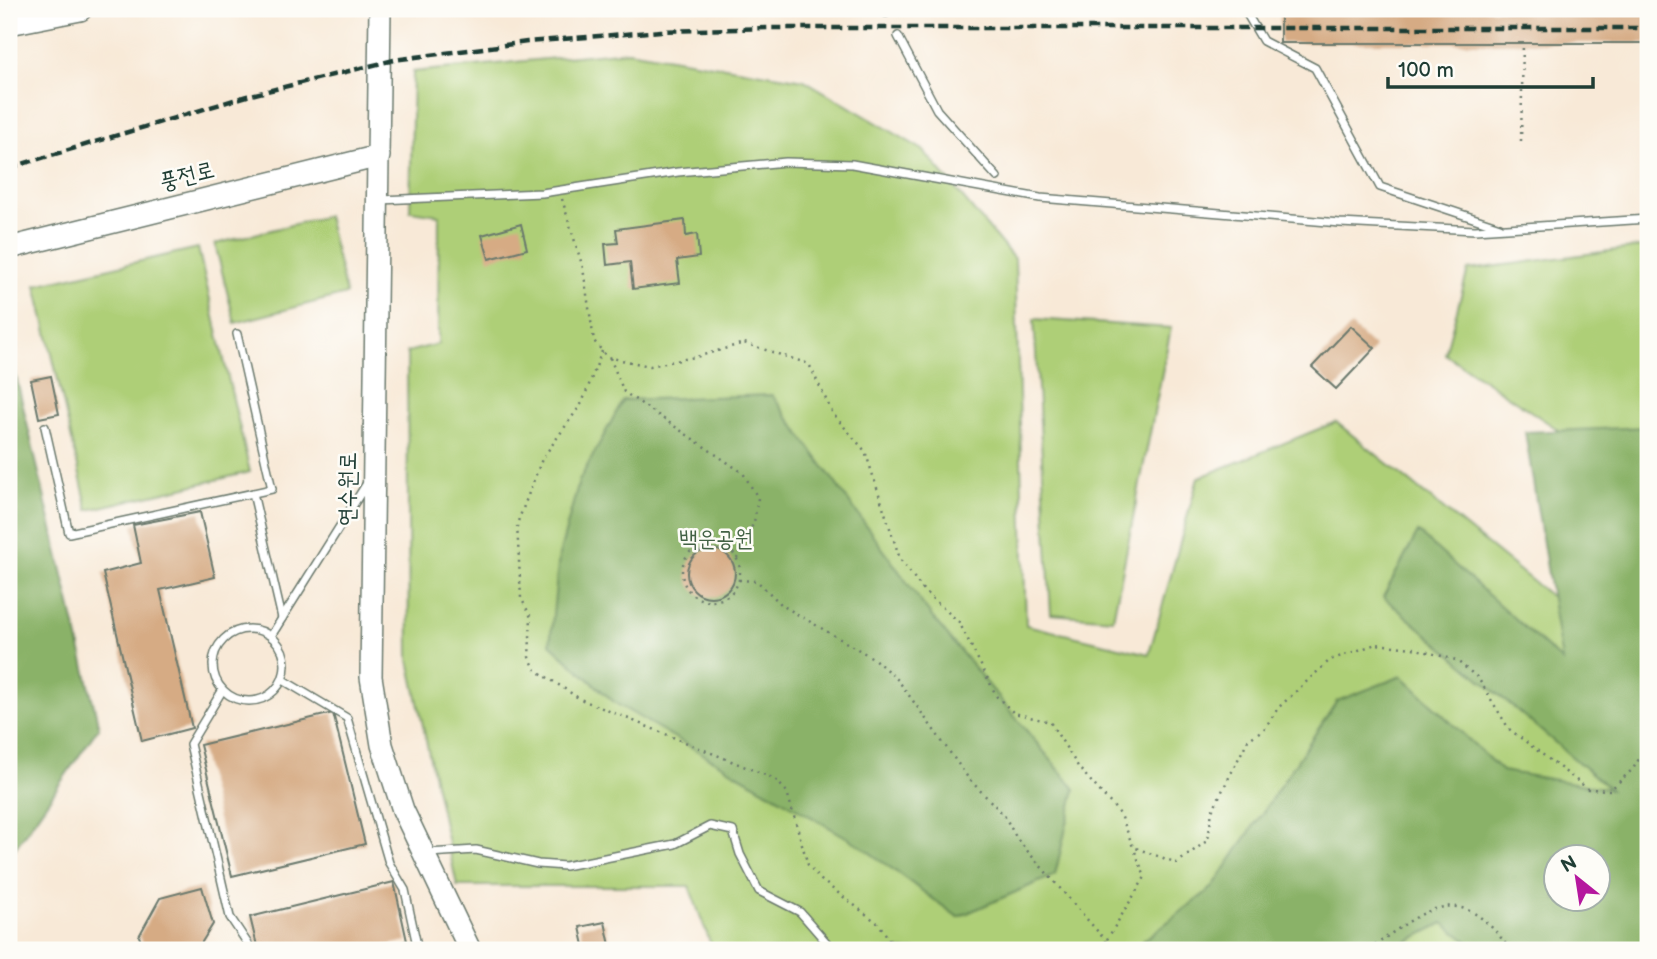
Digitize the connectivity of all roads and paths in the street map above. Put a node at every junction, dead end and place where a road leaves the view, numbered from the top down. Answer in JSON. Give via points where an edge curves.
{"nodes":[{"id":1,"x":80,"y":9,"type":"edge"},
{"id":2,"x":380,"y":9,"type":"edge"},
{"id":3,"x":1244,"y":9,"type":"edge"},
{"id":4,"x":9,"y":23,"type":"edge"},
{"id":5,"x":898,"y":36,"type":"dead end"},
{"id":6,"x":1523,"y":43,"type":"dead end"},
{"id":7,"x":1521,"y":141,"type":"dead end"},
{"id":8,"x":379,"y":156,"type":"junction"},
{"id":9,"x":998,"y":177,"type":"dead end"},
{"id":10,"x":560,"y":190,"type":"junction"},
{"id":11,"x":379,"y":200,"type":"junction"},
{"id":12,"x":1648,"y":219,"type":"edge"},
{"id":13,"x":1504,"y":229,"type":"junction"},
{"id":14,"x":9,"y":248,"type":"edge"},
{"id":15,"x":237,"y":334,"type":"dead end"},
{"id":16,"x":602,"y":351,"type":"junction"},
{"id":17,"x":609,"y":357,"type":"junction"},
{"id":18,"x":45,"y":427,"type":"dead end"},
{"id":19,"x":374,"y":471,"type":"junction"},
{"id":20,"x":253,"y":493,"type":"junction"},
{"id":21,"x":737,"y":558,"type":"junction"},
{"id":22,"x":739,"y":580,"type":"junction"},
{"id":23,"x":282,"y":618,"type":"junction"},
{"id":24,"x":271,"y":636,"type":"junction"},
{"id":25,"x":283,"y":680,"type":"junction"},
{"id":26,"x":222,"y":691,"type":"junction"},
{"id":27,"x":1648,"y":744,"type":"edge"},
{"id":28,"x":1133,"y":847,"type":"junction"},
{"id":29,"x":424,"y":853,"type":"junction"},
{"id":30,"x":1105,"y":942,"type":"junction"},
{"id":31,"x":252,"y":950,"type":"edge"},
{"id":32,"x":418,"y":950,"type":"edge"},
{"id":33,"x":470,"y":950,"type":"edge"},
{"id":34,"x":833,"y":950,"type":"edge"},
{"id":35,"x":896,"y":950,"type":"edge"},
{"id":36,"x":1114,"y":950,"type":"edge"},
{"id":37,"x":1369,"y":950,"type":"edge"},
{"id":38,"x":1510,"y":950,"type":"edge"}],
"edges":[{"from":1,"to":4,"type":"main road"},
{"from":2,"to":8,"type":"street","name":"연수원로"},
{"from":3,"to":13,"type":"lane","via":[[1263,41],[1315,68],[1380,187]]},
{"from":5,"to":9,"type":"lane","via":[[937,110]]},
{"from":6,"to":7,"type":"path"},
{"from":8,"to":11,"type":"street","name":"연수원로"},
{"from":8,"to":14,"type":"street","name":"풍전로"},
{"from":10,"to":11,"type":"lane"},
{"from":10,"to":13,"type":"lane","via":[[786,162],[852,164],[1040,198],[1340,223]]},
{"from":10,"to":16,"type":"path","via":[[583,268],[594,341]]},
{"from":11,"to":19,"type":"street","name":"연수원로"},
{"from":12,"to":13,"type":"lane"},
{"from":15,"to":20,"type":"lane","via":[[272,488]]},
{"from":16,"to":17,"type":"path"},
{"from":16,"to":35,"type":"path","via":[[582,403],[542,459],[517,524],[521,598],[531,617],[529,657],[536,670],[580,699],[775,779],[787,792],[808,865],[878,924]]},
{"from":17,"to":21,"type":"path","via":[[624,392],[743,473],[758,498],[754,522]]},
{"from":17,"to":28,"type":"path","via":[[650,366],[744,343],[809,365],[832,414],[865,451],[900,559],[924,591],[959,622],[997,697],[1014,713],[1049,722],[1079,768],[1121,815]]},
{"from":18,"to":20,"type":"lane","via":[[69,533]]},
{"from":19,"to":23,"type":"lane"},
{"from":19,"to":29,"type":"street","name":"연수원로","via":[[371,677],[382,745]]},
{"from":20,"to":23,"type":"lane"},
{"from":21,"to":22,"type":"path"},
{"from":21,"to":22,"type":"path","via":[[722,545],[702,544],[686,556],[681,575],[689,593],[707,602],[726,597]]},
{"from":22,"to":30,"type":"path","via":[[757,581],[783,606],[873,658],[898,680],[969,779],[1004,815],[1017,839]]},
{"from":23,"to":24,"type":"lane"},
{"from":24,"to":25,"type":"lane","via":[[284,656]]},
{"from":24,"to":26,"type":"lane","via":[[248,629],[226,637],[218,646],[212,669]]},
{"from":25,"to":26,"type":"lane","via":[[267,697],[255,701],[243,702]]},
{"from":25,"to":32,"type":"lane","via":[[347,718],[389,863],[405,890]]},
{"from":26,"to":31,"type":"lane","via":[[190,744],[230,917]]},
{"from":27,"to":28,"type":"path","via":[[1633,769],[1609,790],[1588,789],[1508,729],[1478,678],[1456,660],[1376,643],[1330,660],[1248,740],[1212,811],[1208,840],[1177,863]]},
{"from":28,"to":30,"type":"path","via":[[1145,877]]},
{"from":29,"to":33,"type":"street","name":"연수원로"},
{"from":29,"to":34,"type":"lane","via":[[476,849],[565,866],[675,845],[710,826],[724,827],[733,831],[759,891],[800,912]]},
{"from":30,"to":36,"type":"path"},
{"from":37,"to":38,"type":"path","via":[[1433,907],[1452,906],[1476,912]]}]}
